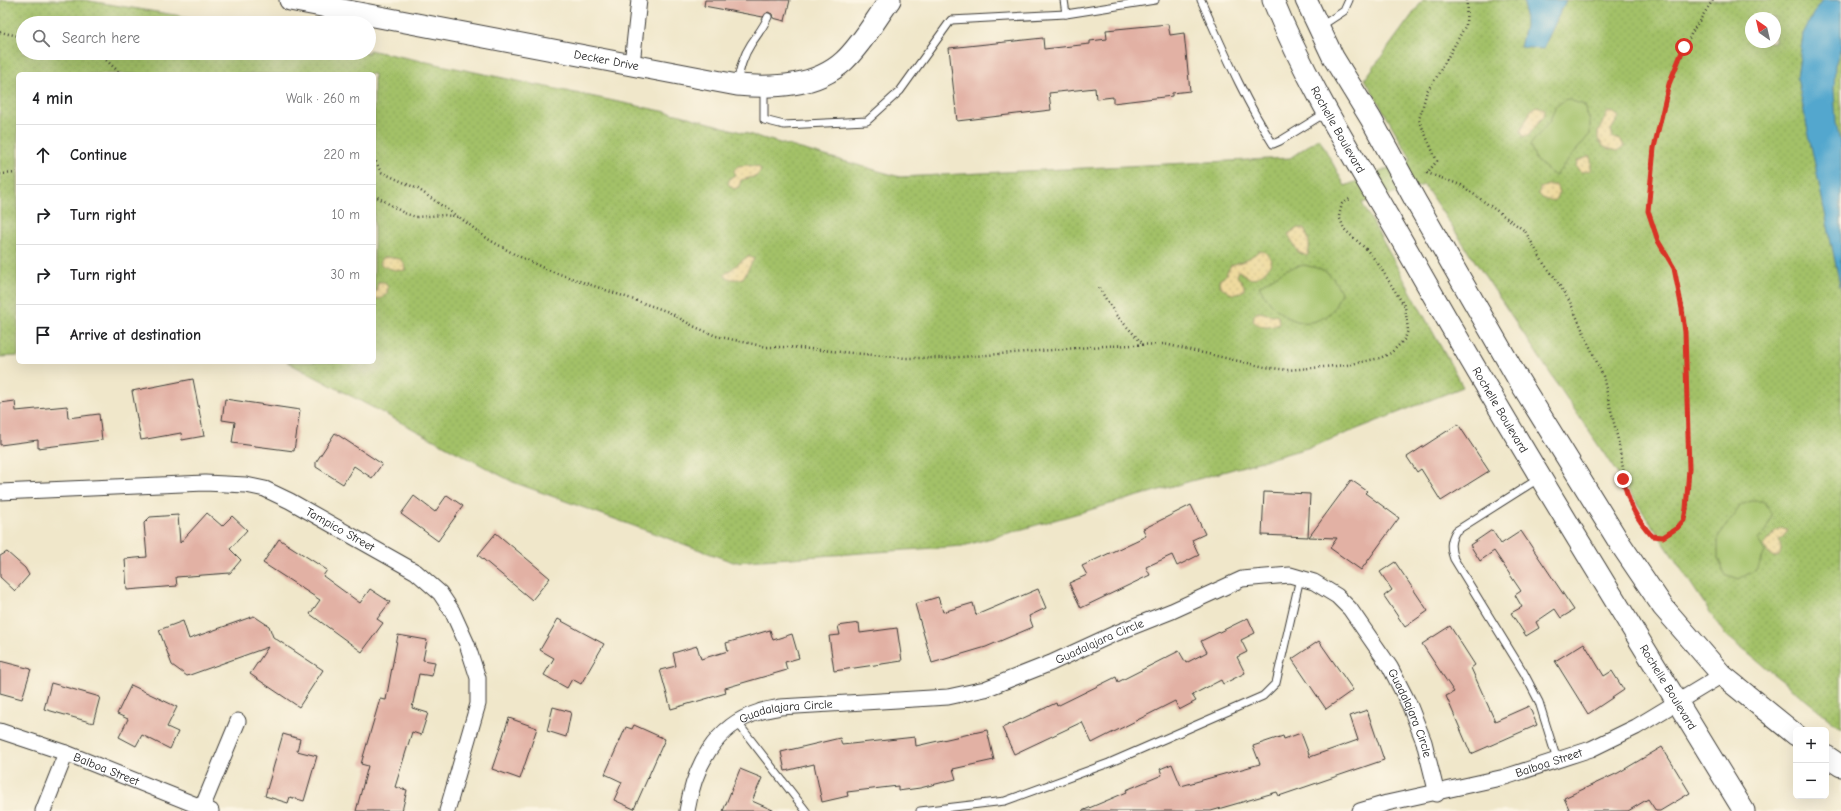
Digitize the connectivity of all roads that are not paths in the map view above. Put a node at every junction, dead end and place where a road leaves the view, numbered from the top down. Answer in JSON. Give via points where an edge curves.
{"nodes":[{"id":1,"x":290,"y":0,"type":"edge"},
{"id":2,"x":639,"y":0,"type":"edge"},
{"id":3,"x":890,"y":0,"type":"edge"},
{"id":4,"x":1064,"y":0,"type":"edge"},
{"id":5,"x":1156,"y":0,"type":"edge"},
{"id":6,"x":1201,"y":0,"type":"edge"},
{"id":7,"x":1273,"y":0,"type":"edge"},
{"id":8,"x":1306,"y":0,"type":"edge"},
{"id":9,"x":1349,"y":0,"type":"edge"},
{"id":10,"x":1066,"y":14,"type":"junction"},
{"id":11,"x":376,"y":16,"type":"edge"},
{"id":12,"x":376,"y":16,"type":"edge"},
{"id":13,"x":768,"y":18,"type":"dead end"},
{"id":14,"x":1319,"y":27,"type":"junction"},
{"id":15,"x":632,"y":64,"type":"junction"},
{"id":16,"x":737,"y":85,"type":"junction"},
{"id":17,"x":764,"y":88,"type":"junction"},
{"id":18,"x":1327,"y":112,"type":"junction"},
{"id":19,"x":1540,"y":478,"type":"junction"},
{"id":20,"x":0,"y":492,"type":"edge"},
{"id":21,"x":1300,"y":578,"type":"junction"},
{"id":22,"x":1722,"y":675,"type":"junction"},
{"id":23,"x":1678,"y":703,"type":"junction"},
{"id":24,"x":238,"y":721,"type":"dead end"},
{"id":25,"x":737,"y":722,"type":"junction"},
{"id":26,"x":0,"y":731,"type":"edge"},
{"id":27,"x":1793,"y":732,"type":"edge"},
{"id":28,"x":66,"y":753,"type":"junction"},
{"id":29,"x":1829,"y":758,"type":"edge"},
{"id":30,"x":1557,"y":760,"type":"junction"},
{"id":31,"x":1841,"y":766,"type":"edge"},
{"id":32,"x":1437,"y":794,"type":"junction"},
{"id":33,"x":207,"y":809,"type":"edge"},
{"id":34,"x":43,"y":811,"type":"edge"},
{"id":35,"x":447,"y":811,"type":"edge"},
{"id":36,"x":687,"y":811,"type":"edge"},
{"id":37,"x":806,"y":811,"type":"edge"},
{"id":38,"x":920,"y":811,"type":"edge"},
{"id":39,"x":1360,"y":811,"type":"edge"},
{"id":40,"x":1744,"y":811,"type":"edge"}],
"edges":[{"from":1,"to":11,"type":"main road","name":"Decker Drive"},
{"from":2,"to":15,"type":"street"},
{"from":3,"to":17,"type":"main road","name":"Decker Drive","via":[[870,31],[844,61],[826,74],[794,84]]},
{"from":4,"to":10,"type":"lane"},
{"from":5,"to":10,"type":"lane"},
{"from":6,"to":18,"type":"lane","via":[[1232,69],[1272,144]]},
{"from":7,"to":18,"type":"main road","name":"Rochelle Boulevard"},
{"from":8,"to":14,"type":"main road"},
{"from":9,"to":14,"type":"lane","via":[[1344,11]]},
{"from":10,"to":17,"type":"lane","via":[[951,20],[900,91],[867,121],[784,125],[764,120]]},
{"from":12,"to":15,"type":"main road","name":"Decker Drive"},
{"from":13,"to":16,"type":"lane","via":[[763,30],[750,45],[742,60]]},
{"from":14,"to":22,"type":"main road","via":[[1333,57],[1371,119],[1514,372],[1619,542],[1663,607]]},
{"from":15,"to":16,"type":"main road","name":"Decker Drive"},
{"from":16,"to":17,"type":"main road","name":"Decker Drive"},
{"from":18,"to":19,"type":"main road","name":"Rochelle Boulevard"},
{"from":19,"to":23,"type":"main road","name":"Rochelle Boulevard"},
{"from":19,"to":30,"type":"lane","via":[[1456,531],[1451,541],[1451,551],[1536,696]]},
{"from":20,"to":35,"type":"street","name":"Tampico Street","via":[[204,483],[246,485],[265,489],[290,500],[416,572],[440,593],[452,611],[467,644],[478,678],[478,704]]},
{"from":21,"to":25,"type":"street","name":"Guadalajara Circle","via":[[1290,575],[1242,579],[1051,663],[985,689],[948,697],[780,708],[759,712]]},
{"from":21,"to":32,"type":"street","name":"Guadalajara Circle","via":[[1314,582],[1337,596],[1350,609],[1390,667],[1409,704],[1424,742]]},
{"from":21,"to":38,"type":"lane","via":[[1276,684],[1263,696],[1109,763],[1005,801]]},
{"from":22,"to":23,"type":"street","name":"Balboa Street"},
{"from":22,"to":27,"type":"main road"},
{"from":23,"to":30,"type":"street","name":"Balboa Street","via":[[1597,746]]},
{"from":23,"to":40,"type":"main road","name":"Rochelle Boulevard"},
{"from":24,"to":33,"type":"street"},
{"from":25,"to":36,"type":"street","name":"Guadalajara Circle","via":[[709,749],[699,766],[691,787]]},
{"from":25,"to":37,"type":"lane"},
{"from":26,"to":28,"type":"street","name":"Balboa Street"},
{"from":28,"to":33,"type":"street","name":"Balboa Street"},
{"from":28,"to":34,"type":"street"},
{"from":29,"to":31,"type":"main road"},
{"from":30,"to":32,"type":"street","name":"Balboa Street","via":[[1505,777]]},
{"from":32,"to":39,"type":"street","name":"Balboa Street"}]}
